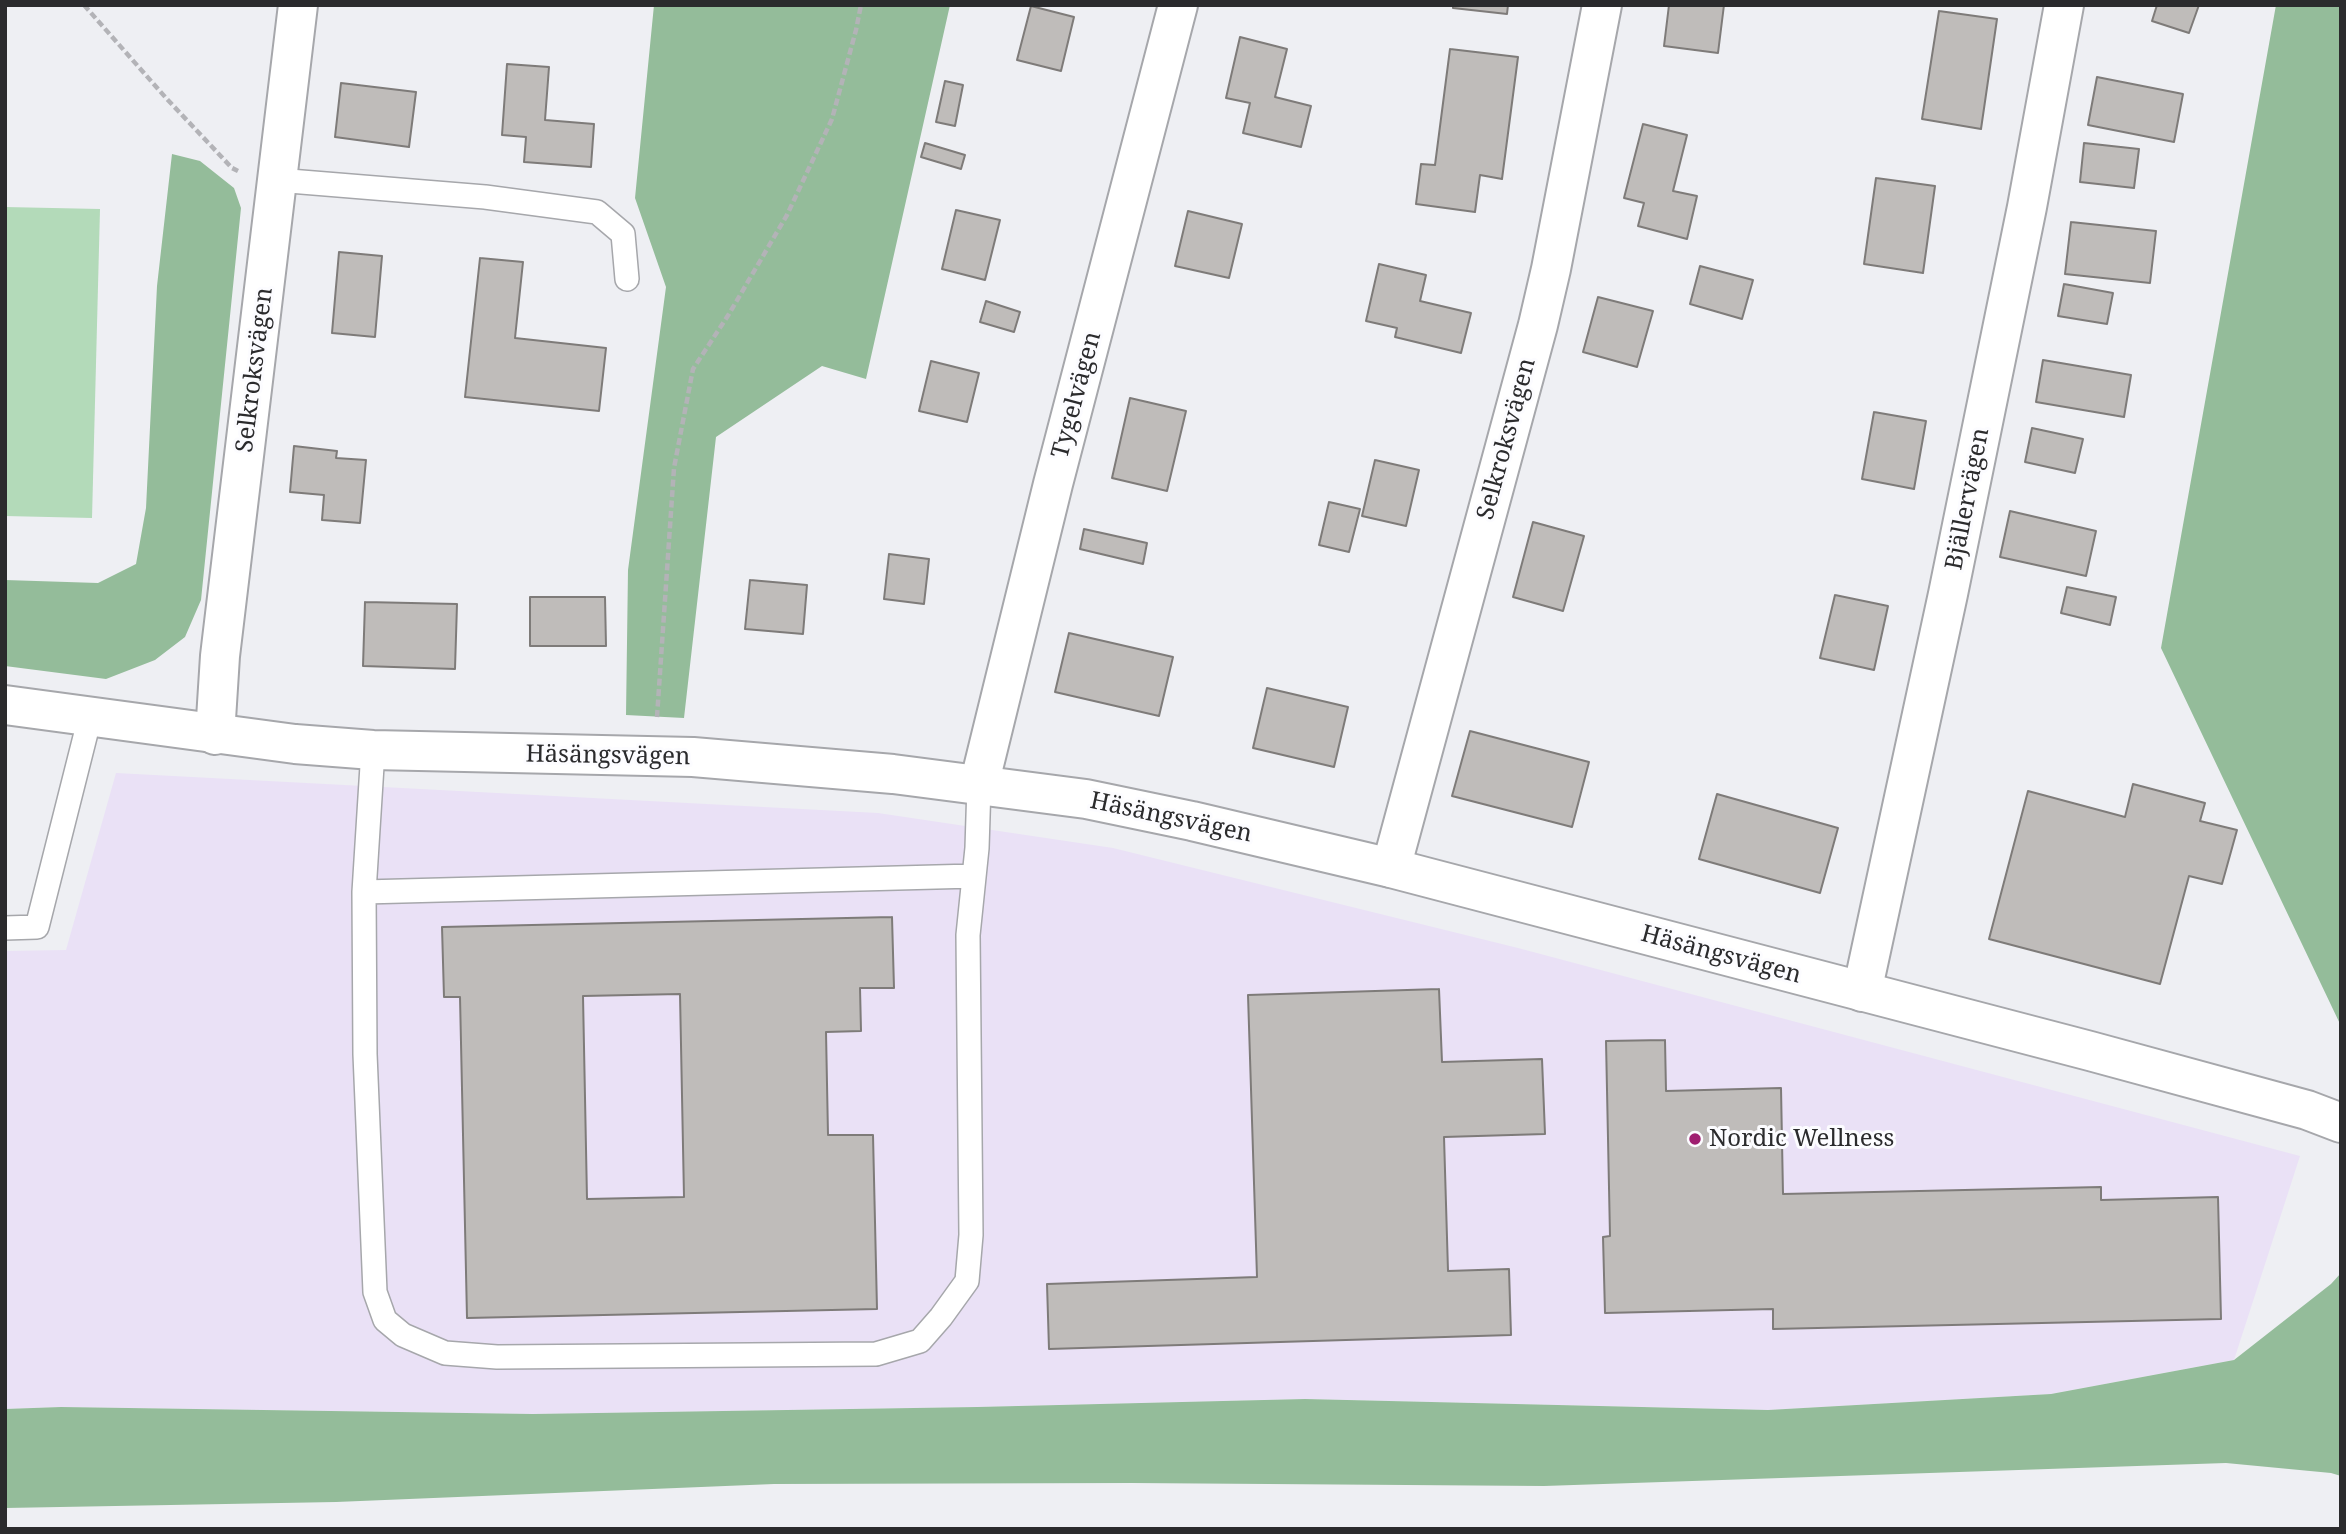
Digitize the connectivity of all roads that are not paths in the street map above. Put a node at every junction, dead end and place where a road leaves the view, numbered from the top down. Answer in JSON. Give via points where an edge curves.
{"nodes":[{"id":1,"x":298,"y":5,"type":"edge"},
{"id":2,"x":1178,"y":5,"type":"edge"},
{"id":3,"x":1602,"y":5,"type":"edge"},
{"id":4,"x":2064,"y":5,"type":"edge"},
{"id":5,"x":277,"y":180,"type":"junction"},
{"id":6,"x":627,"y":279,"type":"dead end"},
{"id":7,"x":5,"y":705,"type":"edge"},
{"id":8,"x":90,"y":717,"type":"junction"},
{"id":9,"x":215,"y":734,"type":"junction"},
{"id":10,"x":373,"y":750,"type":"junction"},
{"id":11,"x":979,"y":785,"type":"junction"},
{"id":12,"x":1391,"y":868,"type":"junction"},
{"id":13,"x":974,"y":876,"type":"junction"},
{"id":14,"x":364,"y":892,"type":"junction"},
{"id":15,"x":5,"y":928,"type":"edge"},
{"id":16,"x":1862,"y":992,"type":"junction"},
{"id":17,"x":2329,"y":1114,"type":"edge"}],
"edges":[{"from":1,"to":5,"type":"street","name":"Selkroksvägen"},
{"from":2,"to":11,"type":"street","name":"Tygelvägen"},
{"from":3,"to":12,"type":"street","name":"Selkroksvägen","via":[[1538,325]]},
{"from":4,"to":16,"type":"street","name":"Bjällervägen","via":[[1948,594]]},
{"from":5,"to":6,"type":"lane","via":[[485,197],[597,212],[622,234]]},
{"from":5,"to":9,"type":"street","name":"Selkroksvägen","via":[[220,656]]},
{"from":7,"to":8,"type":"street","name":"Häsängsvägen"},
{"from":8,"to":9,"type":"street","name":"Häsängsvägen"},
{"from":8,"to":15,"type":"lane","via":[[37,927]]},
{"from":9,"to":10,"type":"street","name":"Häsängsvägen"},
{"from":10,"to":11,"type":"street","name":"Häsängsvägen","via":[[693,757]]},
{"from":10,"to":14,"type":"lane"},
{"from":11,"to":12,"type":"street","name":"Häsängsvägen","via":[[1086,799]]},
{"from":11,"to":13,"type":"lane"},
{"from":12,"to":16,"type":"street","name":"Häsängsvägen"},
{"from":13,"to":14,"type":"lane"},
{"from":13,"to":14,"type":"lane","via":[[968,935],[971,1235],[967,1281],[920,1341],[876,1354],[497,1357],[445,1353],[403,1335],[385,1320],[375,1292]]},
{"from":16,"to":17,"type":"street","name":"Häsängsvägen"}]}
